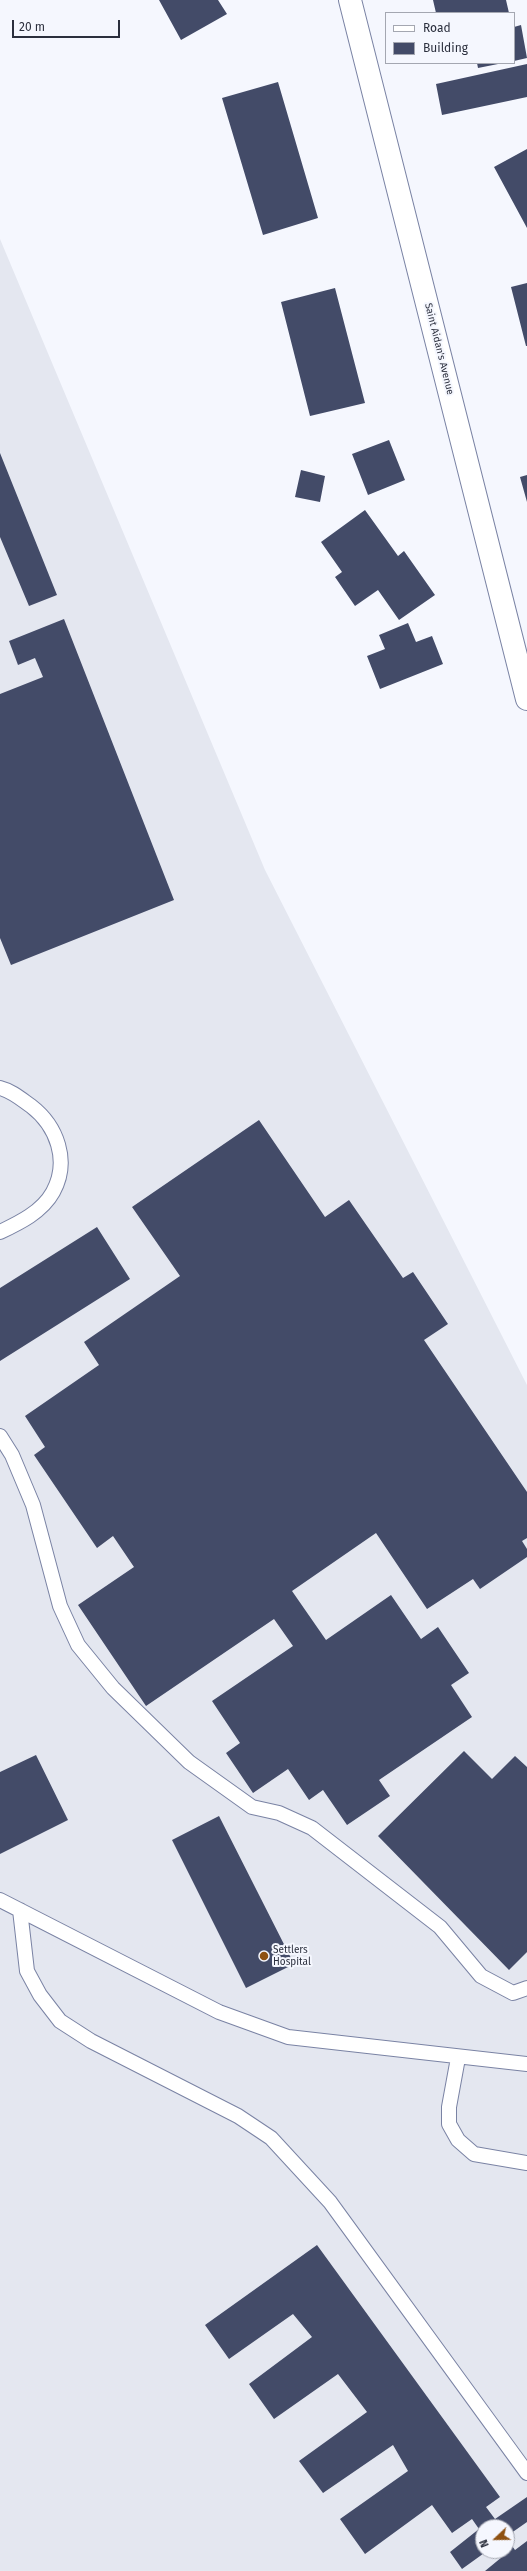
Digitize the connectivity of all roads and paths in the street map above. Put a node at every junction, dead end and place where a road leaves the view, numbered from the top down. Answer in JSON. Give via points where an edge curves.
{"nodes":[{"id":1,"x":350,"y":0,"type":"edge"},
{"id":2,"x":527,"y":699,"type":"edge"},
{"id":3,"x":0,"y":1088,"type":"edge"},
{"id":4,"x":0,"y":1232,"type":"edge"},
{"id":5,"x":0,"y":1436,"type":"edge"},
{"id":6,"x":0,"y":1900,"type":"edge"},
{"id":7,"x":20,"y":1910,"type":"junction"},
{"id":8,"x":527,"y":1988,"type":"edge"},
{"id":9,"x":458,"y":2058,"type":"junction"},
{"id":10,"x":527,"y":2064,"type":"edge"},
{"id":11,"x":527,"y":2163,"type":"edge"},
{"id":12,"x":527,"y":2473,"type":"edge"}],
"edges":[{"from":1,"to":2,"type":"street","name":"Saint Aidan's Avenue"},
{"from":3,"to":4,"type":"lane","via":[[9,1090],[45,1117],[55,1132],[60,1151],[61,1173],[53,1193],[40,1208],[20,1223]]},
{"from":5,"to":8,"type":"lane","via":[[12,1455],[33,1505],[60,1606],[78,1644],[113,1688],[190,1762],[252,1807],[279,1813],[312,1828],[440,1927],[481,1976],[513,1993]]},
{"from":6,"to":7,"type":"lane"},
{"from":7,"to":9,"type":"lane","via":[[218,2012],[288,2037]]},
{"from":7,"to":12,"type":"lane","via":[[27,1971],[40,1995],[60,2020],[91,2041],[238,2116],[271,2138],[330,2202]]},
{"from":9,"to":10,"type":"lane"},
{"from":9,"to":11,"type":"lane","via":[[449,2107],[449,2124],[458,2140],[474,2154]]}]}
